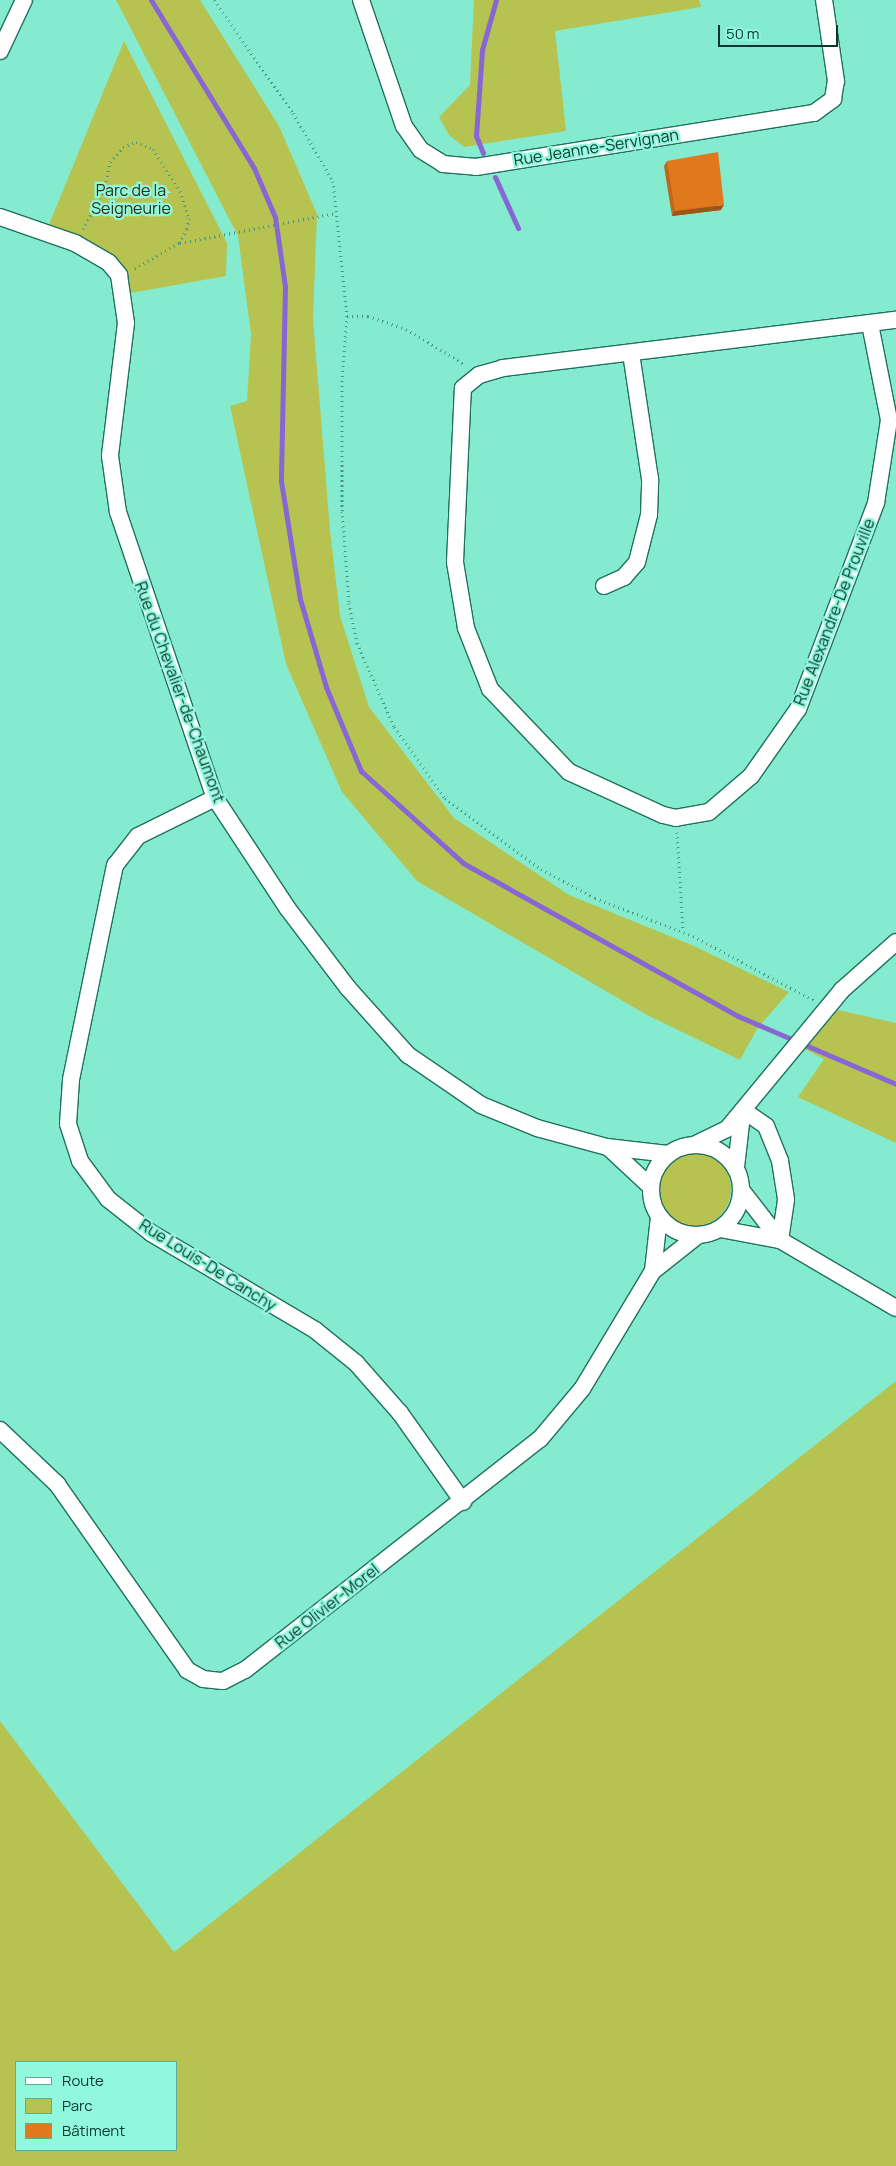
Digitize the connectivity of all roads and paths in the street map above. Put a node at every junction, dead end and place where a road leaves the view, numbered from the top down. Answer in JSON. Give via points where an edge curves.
{"nodes":[{"id":1,"x":24,"y":0,"type":"edge"},
{"id":2,"x":214,"y":0,"type":"edge"},
{"id":3,"x":362,"y":0,"type":"edge"},
{"id":4,"x":824,"y":0,"type":"edge"},
{"id":5,"x":0,"y":50,"type":"edge"},
{"id":6,"x":336,"y":212,"type":"junction"},
{"id":7,"x":0,"y":217,"type":"edge"},
{"id":8,"x":75,"y":243,"type":"junction"},
{"id":9,"x":179,"y":243,"type":"junction"},
{"id":10,"x":119,"y":275,"type":"junction"},
{"id":11,"x":347,"y":316,"type":"junction"},
{"id":12,"x":896,"y":320,"type":"edge"},
{"id":13,"x":870,"y":324,"type":"junction"},
{"id":14,"x":631,"y":353,"type":"junction"},
{"id":15,"x":479,"y":375,"type":"junction"},
{"id":16,"x":604,"y":586,"type":"dead end"},
{"id":17,"x":215,"y":798,"type":"junction"},
{"id":18,"x":676,"y":818,"type":"junction"},
{"id":19,"x":683,"y":931,"type":"junction"},
{"id":20,"x":896,"y":942,"type":"edge"},
{"id":21,"x":827,"y":1008,"type":"junction"},
{"id":22,"x":744,"y":1110,"type":"junction"},
{"id":23,"x":696,"y":1144,"type":"junction"},
{"id":24,"x":607,"y":1147,"type":"junction"},
{"id":25,"x":668,"y":1154,"type":"junction"},
{"id":26,"x":736,"y":1167,"type":"junction"},
{"id":27,"x":650,"y":1186,"type":"junction"},
{"id":28,"x":742,"y":1191,"type":"junction"},
{"id":29,"x":659,"y":1217,"type":"junction"},
{"id":30,"x":720,"y":1229,"type":"junction"},
{"id":31,"x":697,"y":1236,"type":"junction"},
{"id":32,"x":780,"y":1240,"type":"junction"},
{"id":33,"x":653,"y":1271,"type":"junction"},
{"id":34,"x":896,"y":1308,"type":"edge"},
{"id":35,"x":0,"y":1430,"type":"edge"},
{"id":36,"x":463,"y":1502,"type":"junction"}],
"edges":[{"from":1,"to":5,"type":"street"},
{"from":2,"to":6,"type":"path","via":[[293,113],[333,181]]},
{"from":3,"to":4,"type":"street","name":"Rue Jeanne-Servignan","via":[[374,48],[404,126],[421,150],[443,164],[476,167],[814,112],[833,98],[836,81]]},
{"from":6,"to":9,"type":"path"},
{"from":6,"to":11,"type":"path"},
{"from":7,"to":8,"type":"street"},
{"from":8,"to":9,"type":"path","via":[[104,191],[110,162],[123,147],[136,142],[152,149],[180,191],[189,218]]},
{"from":8,"to":10,"type":"street","via":[[108,262]]},
{"from":9,"to":10,"type":"path"},
{"from":10,"to":17,"type":"street","name":"Rue du Chevalier-de-Chaumont","via":[[126,323],[110,456],[118,512]]},
{"from":11,"to":15,"type":"path","via":[[368,316],[406,329]]},
{"from":11,"to":19,"type":"path","via":[[342,380],[342,511],[349,603],[356,644],[394,727],[445,798],[488,832],[595,898]]},
{"from":12,"to":13,"type":"street"},
{"from":13,"to":14,"type":"street"},
{"from":13,"to":18,"type":"street","name":"Rue Alexandre-De Prouville","via":[[889,420],[876,502],[798,709],[751,776],[709,812]]},
{"from":14,"to":15,"type":"street"},
{"from":14,"to":16,"type":"street","via":[[650,479],[649,515],[637,562],[624,576]]},
{"from":15,"to":18,"type":"street","name":"Rue Alexandre-De Prouville","via":[[464,388],[455,562],[466,628],[490,689],[569,772],[616,797]]},
{"from":17,"to":24,"type":"street","name":"Rue du Chevalier-de-Chaumont","via":[[294,916],[348,988],[408,1054],[481,1105],[537,1128]]},
{"from":17,"to":36,"type":"street","name":"Rue Louis-De Canchy","via":[[138,836],[115,866],[71,1080],[68,1124],[80,1161],[108,1199],[152,1233],[315,1330],[356,1363],[400,1413]]},
{"from":18,"to":19,"type":"path"},
{"from":19,"to":21,"type":"path","via":[[761,968]]},
{"from":20,"to":21,"type":"street"},
{"from":21,"to":22,"type":"street"},
{"from":22,"to":23,"type":"street","via":[[720,1135]]},
{"from":22,"to":26,"type":"street"},
{"from":22,"to":32,"type":"street","via":[[766,1126],[780,1161],[786,1200]]},
{"from":23,"to":25,"type":"street"},
{"from":23,"to":26,"type":"street","via":[[723,1153]]},
{"from":24,"to":25,"type":"street","name":"Rue du Chevalier-de-Chaumont"},
{"from":24,"to":27,"type":"street","name":"Rue du Chevalier-de-Chaumont","via":[[624,1158]]},
{"from":25,"to":27,"type":"street"},
{"from":26,"to":28,"type":"street"},
{"from":27,"to":29,"type":"street"},
{"from":28,"to":30,"type":"street","via":[[735,1213]]},
{"from":28,"to":32,"type":"street"},
{"from":29,"to":31,"type":"street","via":[[675,1231]]},
{"from":29,"to":33,"type":"street","name":"Rue Olivier-Morel"},
{"from":30,"to":31,"type":"street"},
{"from":30,"to":32,"type":"street"},
{"from":31,"to":33,"type":"street","name":"Rue Olivier-Morel"},
{"from":32,"to":34,"type":"street"},
{"from":33,"to":36,"type":"street","name":"Rue Olivier-Morel","via":[[597,1367],[564,1412],[510,1465]]},
{"from":35,"to":36,"type":"street","name":"Rue Olivier-Morel","via":[[57,1484],[187,1670],[212,1681],[223,1681],[245,1670]]}]}
